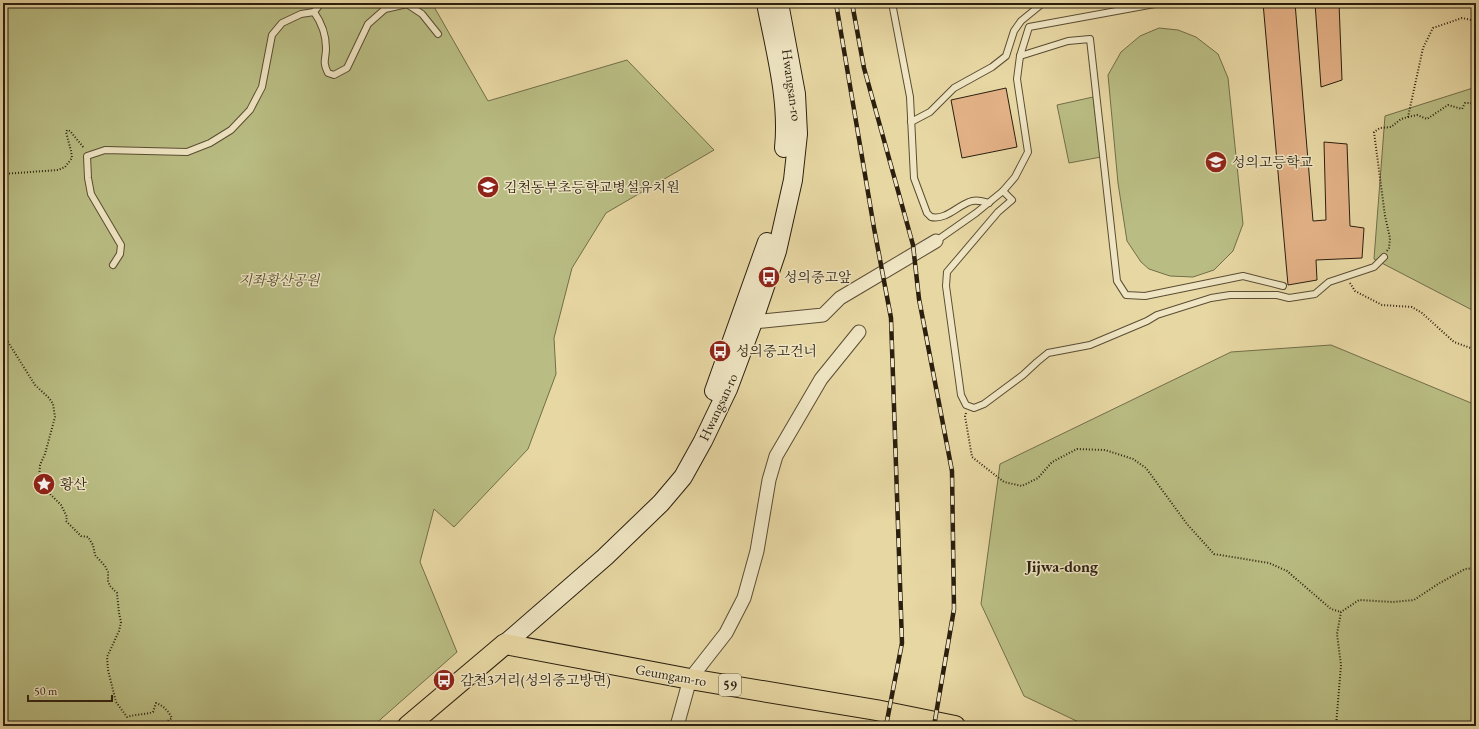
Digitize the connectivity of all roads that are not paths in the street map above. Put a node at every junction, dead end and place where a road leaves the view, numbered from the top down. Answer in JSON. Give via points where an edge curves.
{"nodes":[{"id":1,"x":321,"y":3,"type":"edge"},
{"id":2,"x":766,"y":3,"type":"edge"},
{"id":3,"x":779,"y":3,"type":"edge"},
{"id":4,"x":892,"y":3,"type":"edge"},
{"id":5,"x":1043,"y":3,"type":"edge"},
{"id":6,"x":1160,"y":3,"type":"edge"},
{"id":7,"x":314,"y":12,"type":"junction"},
{"id":8,"x":438,"y":34,"type":"dead end"},
{"id":9,"x":1020,"y":56,"type":"junction"},
{"id":10,"x":911,"y":122,"type":"junction"},
{"id":11,"x":1003,"y":191,"type":"junction"},
{"id":12,"x":989,"y":203,"type":"junction"},
{"id":13,"x":936,"y":241,"type":"joint"},
{"id":14,"x":1384,"y":257,"type":"road end"},
{"id":15,"x":113,"y":265,"type":"dead end"},
{"id":16,"x":1283,"y":286,"type":"dead end"},
{"id":17,"x":753,"y":322,"type":"junction"},
{"id":18,"x":859,"y":332,"type":"dead end"},
{"id":19,"x":505,"y":644,"type":"junction"},
{"id":20,"x":690,"y":678,"type":"junction"},
{"id":21,"x":408,"y":726,"type":"edge"},
{"id":22,"x":677,"y":726,"type":"edge"},
{"id":23,"x":955,"y":726,"type":"edge"}],
"edges":[{"from":1,"to":7,"type":"lane"},
{"from":2,"to":19,"type":"street","name":"Hwangsan-ro","via":[[783,96],[786,134],[782,175],[766,248],[717,386],[673,471]]},
{"from":3,"to":17,"type":"street","name":"Hwangsan-ro","via":[[796,94],[798,134],[793,180],[777,251]]},
{"from":4,"to":10,"type":"lane","via":[[907,75]]},
{"from":5,"to":10,"type":"lane","via":[[1021,21],[1014,31],[1006,56],[992,67],[954,88],[930,112]]},
{"from":6,"to":9,"type":"lane","via":[[1029,27]]},
{"from":7,"to":8,"type":"lane","via":[[321,21],[326,47],[324,65],[328,73],[334,75],[346,68],[368,24],[385,10],[407,4],[422,14]]},
{"from":7,"to":15,"type":"lane","via":[[302,14],[282,23],[272,35],[262,87],[250,110],[231,130],[210,143],[187,152],[105,150],[87,156],[92,194],[121,245],[120,254]]},
{"from":9,"to":11,"type":"lane","via":[[1017,79],[1028,152],[1015,177]]},
{"from":9,"to":16,"type":"lane","via":[[1068,41],[1090,39],[1117,281],[1126,295],[1145,296],[1243,276]]},
{"from":10,"to":12,"type":"lane","via":[[914,178],[931,218],[943,216],[970,201]]},
{"from":11,"to":12,"type":"lane"},
{"from":11,"to":14,"type":"lane","via":[[1012,200],[998,212],[947,272],[946,286],[961,395],[968,405],[974,408],[984,404],[1023,376],[1048,353],[1090,345],[1156,315],[1211,298],[1230,295],[1278,295],[1289,298],[1315,294],[1329,282],[1374,266]]},
{"from":12,"to":13,"type":"lane"},
{"from":13,"to":17,"type":"street","via":[[840,298],[823,315]]},
{"from":17,"to":19,"type":"street","name":"Hwangsan-ro","via":[[728,389],[683,477],[661,503],[604,557]]},
{"from":18,"to":20,"type":"street","via":[[822,379],[776,456],[769,480],[757,551],[744,598],[726,634]]},
{"from":19,"to":20,"type":"main road","name":"Geumgam-ro","number":"59"},
{"from":19,"to":21,"type":"main road","name":"Hwangsan-ro"},
{"from":20,"to":22,"type":"street"},
{"from":20,"to":23,"type":"main road","name":"Geumgam-ro","number":"59"}]}
